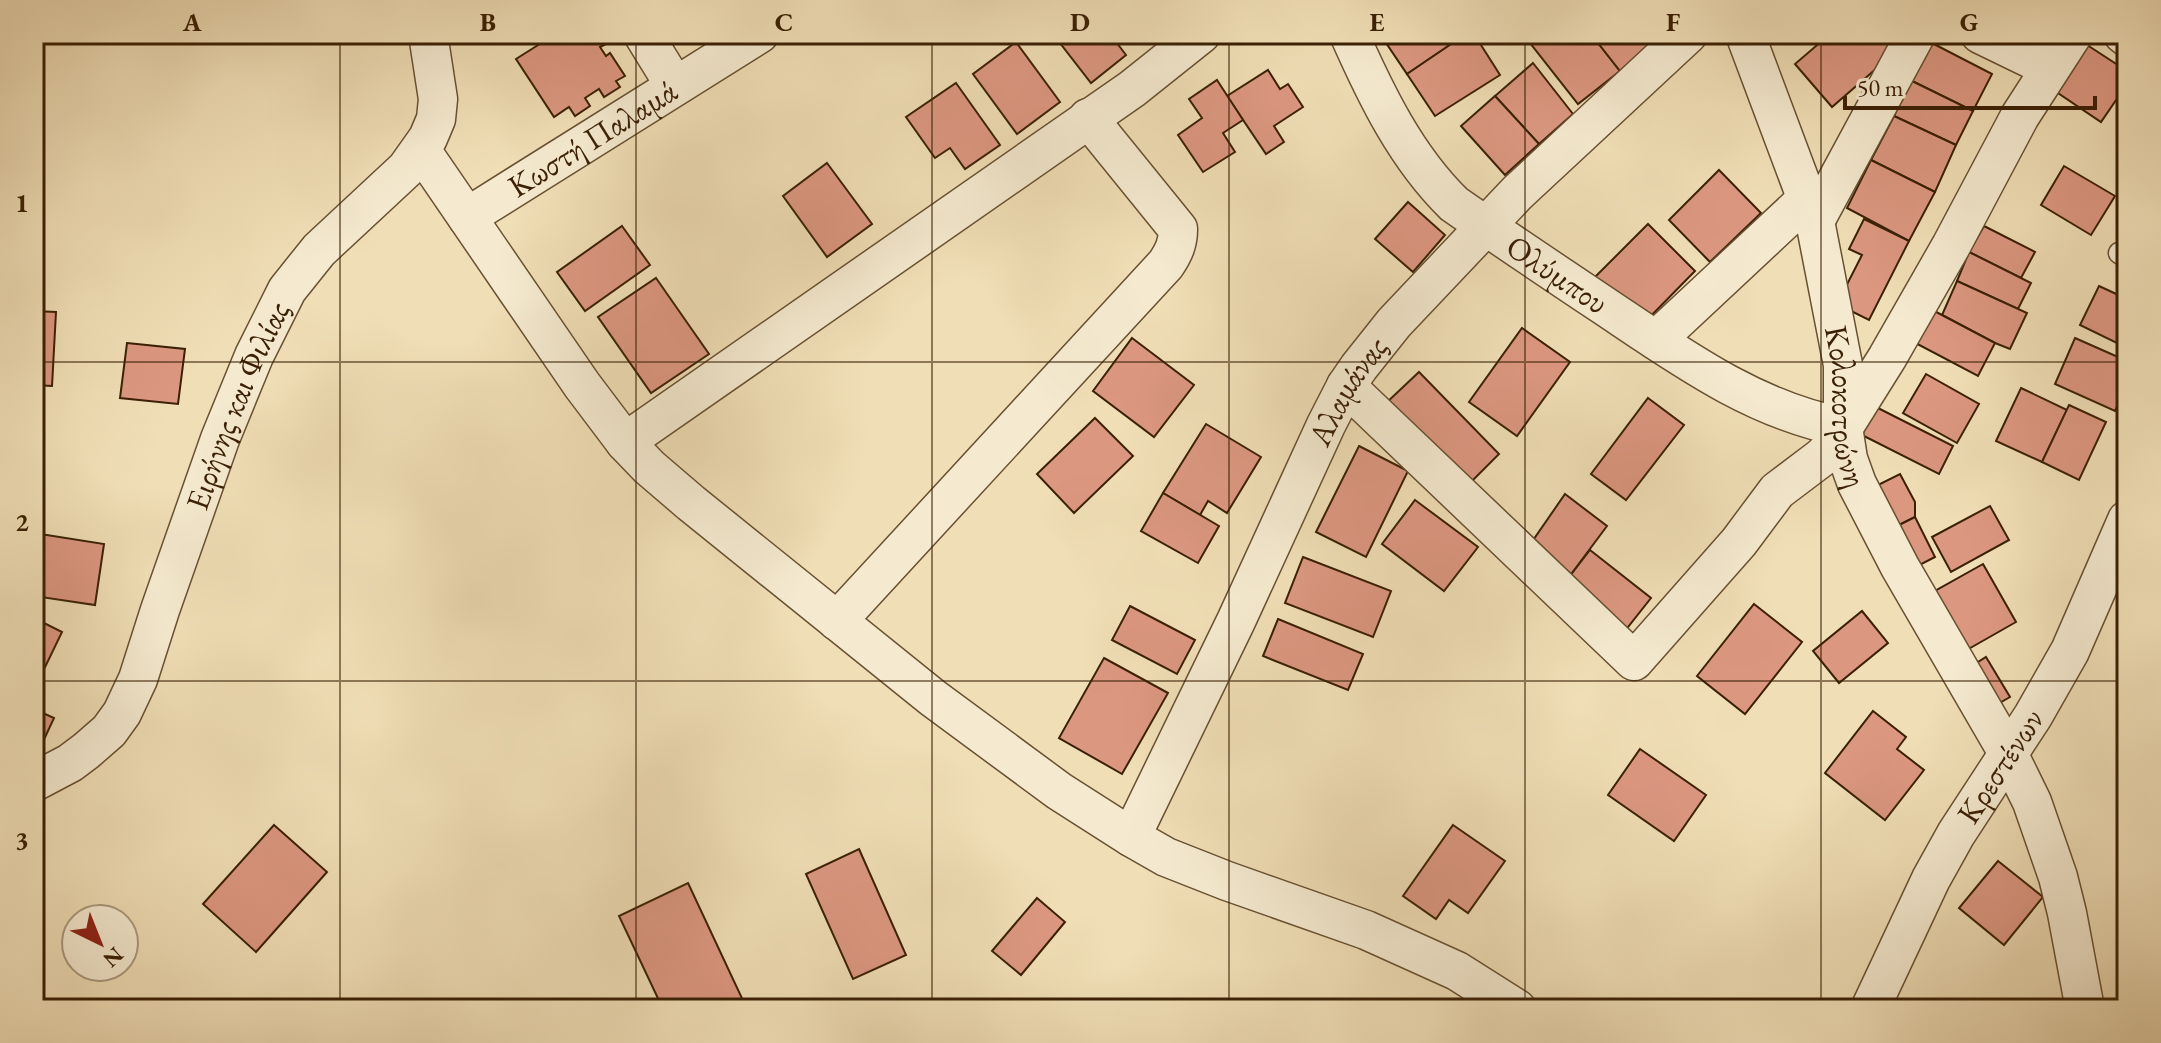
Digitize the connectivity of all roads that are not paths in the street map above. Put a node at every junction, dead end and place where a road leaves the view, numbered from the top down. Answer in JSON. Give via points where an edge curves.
{"nodes":[{"id":1,"x":428,"y":34,"type":"edge"},
{"id":2,"x":643,"y":34,"type":"edge"},
{"id":3,"x":759,"y":34,"type":"edge"},
{"id":4,"x":1201,"y":34,"type":"edge"},
{"id":5,"x":1349,"y":34,"type":"edge"},
{"id":6,"x":1688,"y":34,"type":"edge"},
{"id":7,"x":1745,"y":34,"type":"edge"},
{"id":8,"x":1916,"y":34,"type":"edge"},
{"id":9,"x":1980,"y":34,"type":"edge"},
{"id":10,"x":2073,"y":34,"type":"edge"},
{"id":11,"x":2050,"y":68,"type":"junction"},
{"id":12,"x":675,"y":86,"type":"junction"},
{"id":13,"x":1088,"y":118,"type":"junction"},
{"id":14,"x":421,"y":150,"type":"junction"},
{"id":15,"x":1811,"y":210,"type":"junction"},
{"id":16,"x":467,"y":217,"type":"junction"},
{"id":17,"x":1485,"y":225,"type":"junction"},
{"id":18,"x":1656,"y":340,"type":"junction"},
{"id":19,"x":1346,"y":386,"type":"junction"},
{"id":20,"x":1843,"y":427,"type":"junction"},
{"id":21,"x":625,"y":442,"type":"junction"},
{"id":22,"x":2127,"y":520,"type":"edge"},
{"id":23,"x":837,"y":621,"type":"junction"},
{"id":24,"x":2008,"y":753,"type":"junction"},
{"id":25,"x":34,"y":782,"type":"edge"},
{"id":26,"x":1131,"y":837,"type":"junction"},
{"id":27,"x":1517,"y":1009,"type":"edge"},
{"id":28,"x":1870,"y":1009,"type":"edge"},
{"id":29,"x":2085,"y":1009,"type":"edge"}],
"edges":[{"from":1,"to":14,"type":"street","name":"Ειρήνης και Φιλίας","via":[[438,108]]},
{"from":2,"to":12,"type":"street"},
{"from":3,"to":12,"type":"street","name":"Κωστή Παλαμά"},
{"from":4,"to":13,"type":"street"},
{"from":5,"to":17,"type":"street","name":"Ολύμπου","via":[[1419,165],[1454,204]]},
{"from":6,"to":17,"type":"street","name":"Αλαμάνας"},
{"from":7,"to":15,"type":"street","name":"Κολοκοτρώνη"},
{"from":8,"to":15,"type":"street"},
{"from":9,"to":11,"type":"street"},
{"from":10,"to":11,"type":"street"},
{"from":11,"to":20,"type":"street"},
{"from":12,"to":16,"type":"street","name":"Κωστή Παλαμά"},
{"from":13,"to":21,"type":"street"},
{"from":13,"to":23,"type":"street","via":[[1178,229],[1174,252]]},
{"from":14,"to":16,"type":"street"},
{"from":14,"to":25,"type":"street","name":"Ειρήνης και Φιλίας","via":[[319,250],[287,290],[229,416],[122,713],[86,751]]},
{"from":15,"to":18,"type":"street"},
{"from":15,"to":20,"type":"street","name":"Κολοκοτρώνη","via":[[1843,365]]},
{"from":16,"to":21,"type":"street"},
{"from":17,"to":18,"type":"street","name":"Ολύμπου"},
{"from":17,"to":19,"type":"street","name":"Αλαμάνας","via":[[1394,323]]},
{"from":18,"to":20,"type":"street","name":"Ολύμπου","via":[[1773,407]]},
{"from":19,"to":20,"type":"street","via":[[1634,661],[1777,491],[1822,457]]},
{"from":19,"to":26,"type":"street","name":"Αλαμάνας"},
{"from":20,"to":24,"type":"street","name":"Κολοκοτρώνη","via":[[1848,459],[1878,527]]},
{"from":21,"to":23,"type":"street"},
{"from":22,"to":24,"type":"street","name":"Κρεστένων","via":[[2070,651]]},
{"from":23,"to":26,"type":"street","via":[[992,743]]},
{"from":24,"to":28,"type":"street","name":"Κρεστένων","via":[[1931,879]]},
{"from":24,"to":29,"type":"street","name":"Κολοκοτρώνη","via":[[2058,877]]},
{"from":26,"to":27,"type":"street","via":[[1180,863],[1395,942],[1457,971]]}]}
